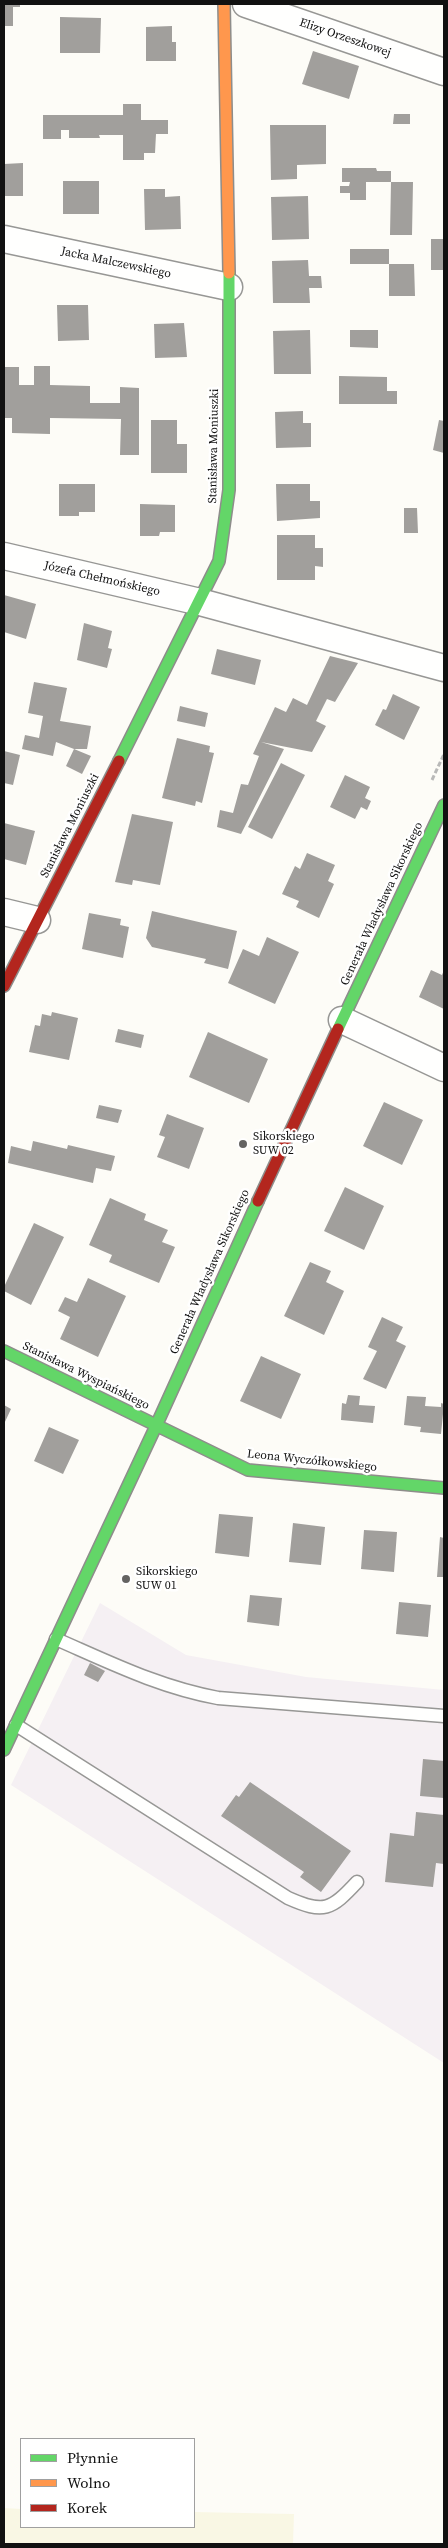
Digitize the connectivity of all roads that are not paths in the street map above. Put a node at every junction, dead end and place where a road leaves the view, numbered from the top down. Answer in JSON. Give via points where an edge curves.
{"nodes":[{"id":1,"x":224,"y":4,"type":"edge"},
{"id":2,"x":246,"y":4,"type":"edge"},
{"id":3,"x":444,"y":72,"type":"edge"},
{"id":4,"x":4,"y":239,"type":"edge"},
{"id":5,"x":229,"y":286,"type":"junction"},
{"id":6,"x":4,"y":556,"type":"edge"},
{"id":7,"x":200,"y":602,"type":"junction"},
{"id":8,"x":444,"y":668,"type":"edge"},
{"id":9,"x":444,"y":805,"type":"edge"},
{"id":10,"x":4,"y":912,"type":"edge"},
{"id":11,"x":37,"y":920,"type":"junction"},
{"id":12,"x":4,"y":986,"type":"edge"},
{"id":13,"x":342,"y":1020,"type":"junction"},
{"id":14,"x":444,"y":1068,"type":"edge"},
{"id":15,"x":4,"y":1351,"type":"edge"},
{"id":16,"x":156,"y":1426,"type":"junction"},
{"id":17,"x":444,"y":1488,"type":"edge"},
{"id":18,"x":56,"y":1639,"type":"junction"},
{"id":19,"x":444,"y":1716,"type":"edge"},
{"id":20,"x":16,"y":1725,"type":"junction"},
{"id":21,"x":4,"y":1750,"type":"edge"},
{"id":22,"x":357,"y":1882,"type":"dead end"}],
"edges":[{"from":1,"to":5,"type":"street","name":"Stanisława Moniuszki"},
{"from":2,"to":3,"type":"street","name":"Elizy Orzeszkowej"},
{"from":4,"to":5,"type":"street","name":"Jacka Malczewskiego"},
{"from":5,"to":7,"type":"street","name":"Stanisława Moniuszki","via":[[229,490],[219,560]]},
{"from":6,"to":7,"type":"street","name":"Józefa Chełmońskiego"},
{"from":7,"to":8,"type":"street","name":"Józefa Chełmońskiego"},
{"from":7,"to":11,"type":"street","name":"Stanisława Moniuszki"},
{"from":9,"to":13,"type":"street","name":"Generała Władysława Sikorskiego"},
{"from":10,"to":11,"type":"street"},
{"from":11,"to":12,"type":"street","name":"Stanisława Moniuszki"},
{"from":13,"to":14,"type":"street"},
{"from":13,"to":16,"type":"street","name":"Generała Władysława Sikorskiego"},
{"from":15,"to":16,"type":"street","name":"Stanisława Wyspiańskiego"},
{"from":16,"to":17,"type":"street","name":"Leona Wyczółkowskiego","via":[[248,1470]]},
{"from":16,"to":18,"type":"street","name":"Generała Władysława Sikorskiego"},
{"from":18,"to":19,"type":"lane","via":[[157,1683],[218,1698]]},
{"from":18,"to":20,"type":"street","name":"Generała Władysława Sikorskiego"},
{"from":20,"to":21,"type":"street","name":"Generała Władysława Sikorskiego"},
{"from":20,"to":22,"type":"lane","via":[[288,1898],[312,1909],[337,1902]]}]}
